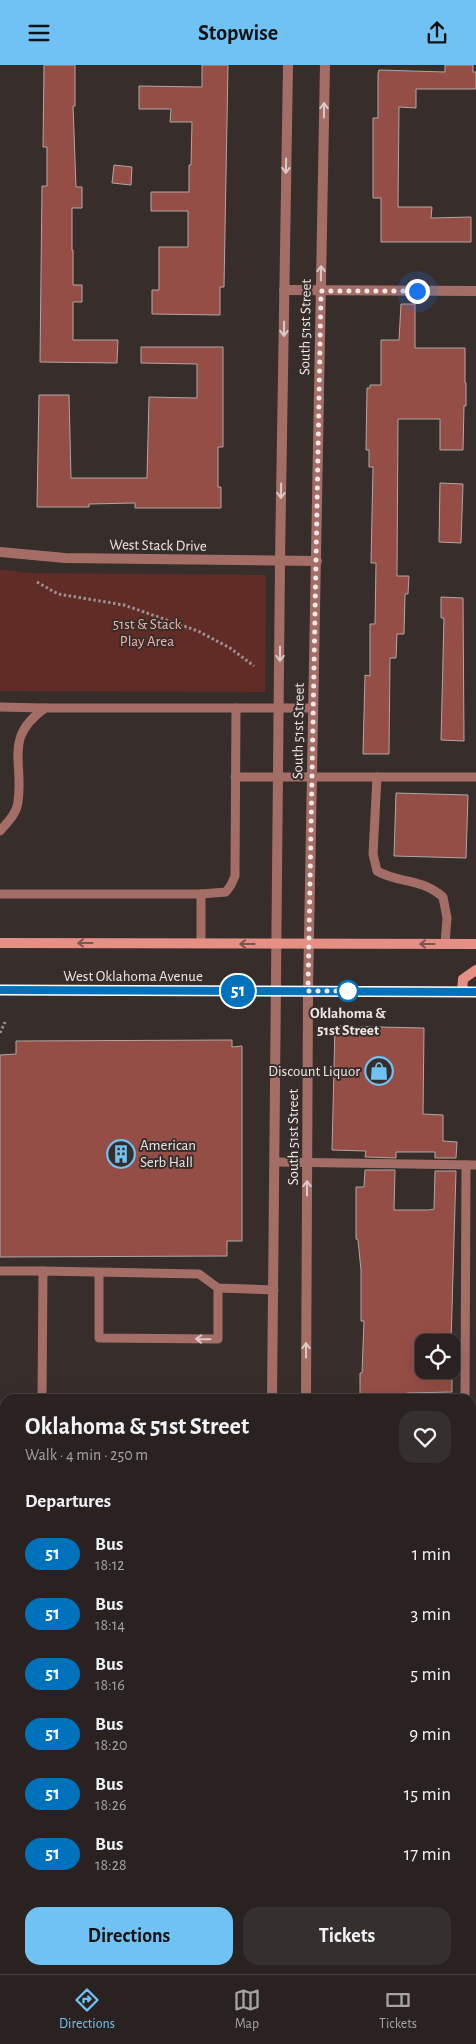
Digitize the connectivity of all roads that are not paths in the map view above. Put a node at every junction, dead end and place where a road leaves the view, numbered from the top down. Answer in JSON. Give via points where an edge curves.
{"nodes":[{"id":1,"x":288,"y":65,"type":"edge"},
{"id":2,"x":325,"y":65,"type":"edge"},
{"id":3,"x":284,"y":290,"type":"junction"},
{"id":4,"x":321,"y":291,"type":"junction"},
{"id":5,"x":476,"y":291,"type":"edge"},
{"id":6,"x":0,"y":552,"type":"edge"},
{"id":7,"x":280,"y":561,"type":"junction"},
{"id":8,"x":317,"y":561,"type":"junction"},
{"id":9,"x":0,"y":707,"type":"edge"},
{"id":10,"x":236,"y":707,"type":"junction"},
{"id":11,"x":279,"y":707,"type":"junction"},
{"id":12,"x":44,"y":708,"type":"junction"},
{"id":13,"x":313,"y":708,"type":"junction"},
{"id":14,"x":235,"y":777,"type":"junction"},
{"id":15,"x":279,"y":777,"type":"junction"},
{"id":16,"x":312,"y":777,"type":"junction"},
{"id":17,"x":377,"y":777,"type":"junction"},
{"id":18,"x":476,"y":777,"type":"edge"},
{"id":19,"x":0,"y":831,"type":"edge"},
{"id":20,"x":0,"y":894,"type":"edge"},
{"id":21,"x":201,"y":894,"type":"junction"},
{"id":22,"x":0,"y":943,"type":"edge"},
{"id":23,"x":201,"y":943,"type":"junction"},
{"id":24,"x":278,"y":944,"type":"junction"},
{"id":25,"x":310,"y":944,"type":"junction"},
{"id":26,"x":445,"y":944,"type":"junction"},
{"id":27,"x":476,"y":944,"type":"edge"},
{"id":28,"x":476,"y":970,"type":"edge"},
{"id":29,"x":0,"y":990,"type":"edge"},
{"id":30,"x":277,"y":991,"type":"junction"},
{"id":31,"x":308,"y":991,"type":"junction"},
{"id":32,"x":462,"y":991,"type":"junction"},
{"id":33,"x":476,"y":992,"type":"edge"},
{"id":34,"x":276,"y":1162,"type":"junction"},
{"id":35,"x":308,"y":1163,"type":"junction"},
{"id":36,"x":466,"y":1165,"type":"junction"},
{"id":37,"x":476,"y":1165,"type":"edge"},
{"id":38,"x":0,"y":1271,"type":"edge"},
{"id":39,"x":43,"y":1271,"type":"junction"},
{"id":40,"x":99,"y":1273,"type":"junction"},
{"id":41,"x":218,"y":1288,"type":"junction"},
{"id":42,"x":274,"y":1290,"type":"junction"},
{"id":43,"x":42,"y":1394,"type":"edge"},
{"id":44,"x":272,"y":1394,"type":"edge"},
{"id":45,"x":306,"y":1394,"type":"edge"},
{"id":46,"x":465,"y":1394,"type":"edge"}],
"edges":[{"from":1,"to":3,"type":"street","name":"South 51st Street","one_way":true},
{"from":4,"to":2,"type":"street","name":"South 51st Street","one_way":true},
{"from":3,"to":4,"type":"street"},
{"from":3,"to":7,"type":"street","name":"South 51st Street","one_way":true},
{"from":4,"to":5,"type":"street"},
{"from":4,"to":8,"type":"street","name":"South 51st Street"},
{"from":6,"to":7,"type":"street","name":"West Stack Drive","via":[[65,559]]},
{"from":7,"to":8,"type":"street","name":"West Stack Drive"},
{"from":7,"to":11,"type":"street","name":"South 51st Street","one_way":true},
{"from":8,"to":13,"type":"street","name":"South 51st Street"},
{"from":9,"to":12,"type":"lane"},
{"from":10,"to":11,"type":"lane"},
{"from":10,"to":12,"type":"lane"},
{"from":10,"to":14,"type":"lane"},
{"from":11,"to":13,"type":"lane"},
{"from":11,"to":15,"type":"street","name":"South 51st Street"},
{"from":12,"to":19,"type":"lane","via":[[22,729],[18,803]]},
{"from":13,"to":16,"type":"street","name":"South 51st Street"},
{"from":14,"to":15,"type":"lane"},
{"from":14,"to":21,"type":"lane","via":[[235,876],[226,892]]},
{"from":15,"to":16,"type":"lane"},
{"from":15,"to":24,"type":"street","name":"South 51st Street"},
{"from":16,"to":17,"type":"lane"},
{"from":16,"to":25,"type":"street","name":"South 51st Street"},
{"from":17,"to":18,"type":"lane"},
{"from":17,"to":26,"type":"lane","via":[[373,854],[377,871],[427,885],[444,897],[447,918]]},
{"from":20,"to":21,"type":"lane"},
{"from":21,"to":23,"type":"lane"},
{"from":23,"to":22,"type":"main road","one_way":true},
{"from":24,"to":23,"type":"main road","one_way":true},
{"from":24,"to":25,"type":"main road"},
{"from":24,"to":30,"type":"street","name":"South 51st Street"},
{"from":26,"to":25,"type":"main road","one_way":true},
{"from":25,"to":31,"type":"street","name":"South 51st Street"},
{"from":26,"to":27,"type":"main road"},
{"from":28,"to":32,"type":"main road","via":[[463,979]]},
{"from":29,"to":30,"type":"main road","name":"West Oklahoma Avenue"},
{"from":30,"to":31,"type":"main road","name":"West Oklahoma Avenue"},
{"from":30,"to":34,"type":"street","name":"South 51st Street"},
{"from":31,"to":32,"type":"main road","name":"West Oklahoma Avenue"},
{"from":31,"to":35,"type":"street","name":"South 51st Street"},
{"from":32,"to":33,"type":"main road","name":"West Oklahoma Avenue"},
{"from":34,"to":35,"type":"lane"},
{"from":34,"to":42,"type":"street","name":"South 51st Street"},
{"from":35,"to":36,"type":"lane"},
{"from":45,"to":35,"type":"street","name":"South 51st Street","one_way":true},
{"from":36,"to":37,"type":"lane"},
{"from":36,"to":46,"type":"lane"},
{"from":38,"to":39,"type":"lane"},
{"from":39,"to":40,"type":"lane"},
{"from":39,"to":43,"type":"lane"},
{"from":40,"to":41,"type":"lane","via":[[199,1274]]},
{"from":41,"to":40,"type":"lane","one_way":true,"via":[[218,1339],[99,1338]]},
{"from":41,"to":42,"type":"lane"},
{"from":42,"to":44,"type":"street","name":"South 51st Street"}]}
